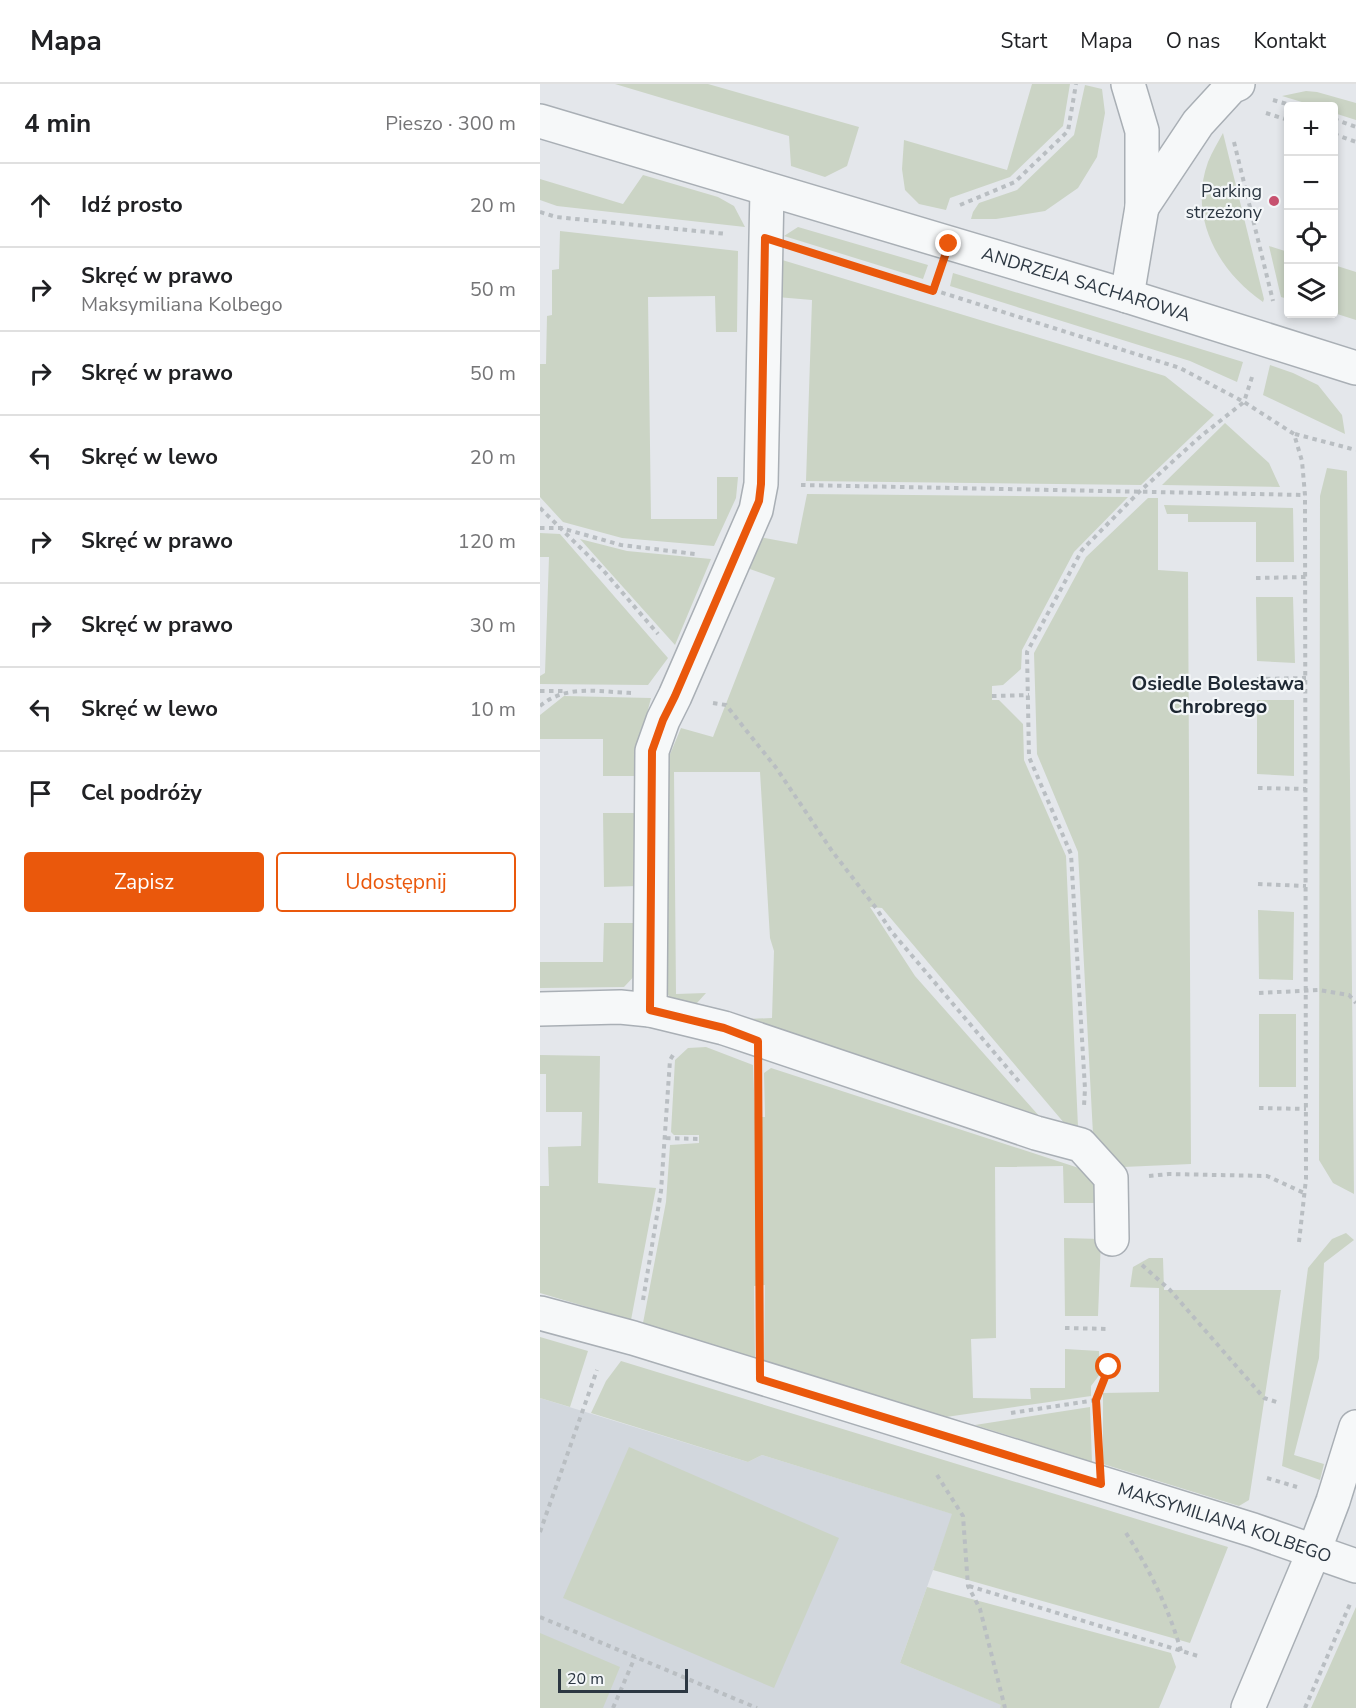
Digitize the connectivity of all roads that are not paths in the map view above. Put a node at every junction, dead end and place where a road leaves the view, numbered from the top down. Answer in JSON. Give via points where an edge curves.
{"nodes":[{"id":1,"x":1128,"y":84,"type":"edge"},
{"id":2,"x":1238,"y":84,"type":"edge"},
{"id":3,"x":540,"y":121,"type":"edge"},
{"id":4,"x":767,"y":190,"type":"junction"},
{"id":5,"x":1142,"y":207,"type":"junction"},
{"id":6,"x":1127,"y":296,"type":"junction"},
{"id":7,"x":1356,"y":369,"type":"edge"},
{"id":8,"x":540,"y":1009,"type":"edge"},
{"id":9,"x":650,"y":1010,"type":"junction"},
{"id":10,"x":1112,"y":1239,"type":"road end"},
{"id":11,"x":540,"y":1313,"type":"edge"},
{"id":12,"x":1356,"y":1426,"type":"edge"},
{"id":13,"x":1314,"y":1551,"type":"junction"},
{"id":14,"x":1355,"y":1580,"type":"edge"},
{"id":15,"x":1248,"y":1708,"type":"edge"}],
"edges":[{"from":1,"to":5,"type":"street","via":[[1142,131]]},
{"from":2,"to":5,"type":"street","via":[[1198,123]]},
{"from":3,"to":4,"type":"street","name":"ANDRZEJA SACHAROWA"},
{"from":4,"to":6,"type":"street","name":"ANDRZEJA SACHAROWA"},
{"from":4,"to":9,"type":"street","via":[[761,484],[756,510],[652,751]]},
{"from":5,"to":6,"type":"street"},
{"from":6,"to":7,"type":"street","name":"ANDRZEJA SACHAROWA"},
{"from":8,"to":9,"type":"street"},
{"from":9,"to":10,"type":"street","via":[[724,1028],[1081,1145],[1111,1178]]},
{"from":11,"to":13,"type":"street","name":"MAKSYMILIANA KOLBEGO"},
{"from":12,"to":13,"type":"street"},
{"from":13,"to":14,"type":"street","name":"MAKSYMILIANA KOLBEGO"},
{"from":13,"to":15,"type":"street"}]}
